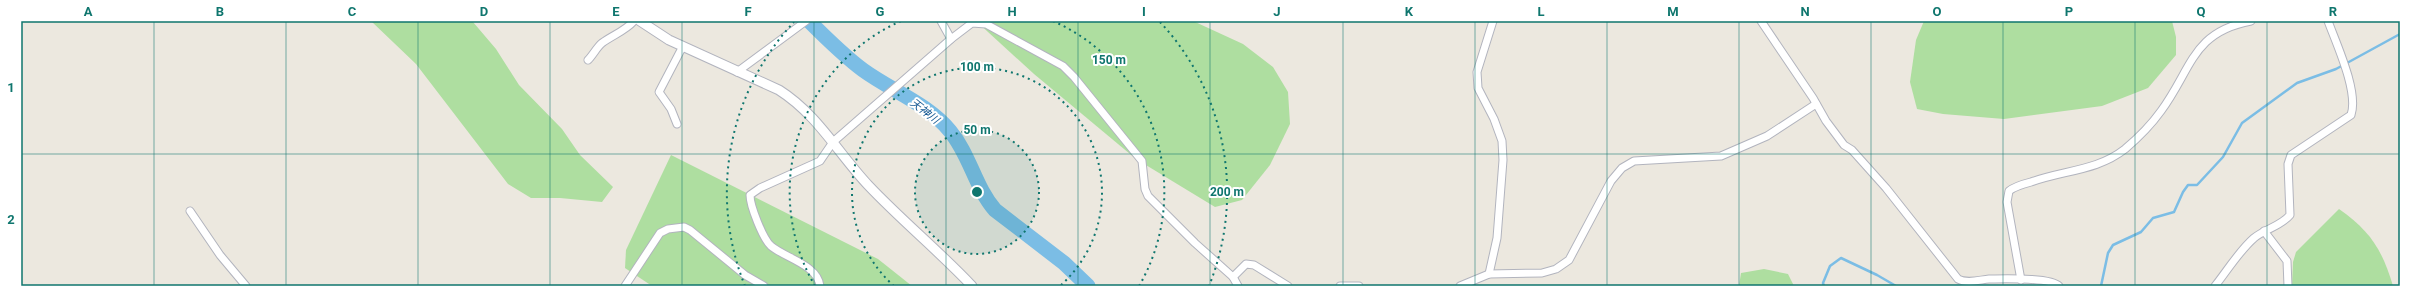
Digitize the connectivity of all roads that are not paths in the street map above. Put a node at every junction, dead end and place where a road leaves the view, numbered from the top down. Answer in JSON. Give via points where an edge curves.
{"nodes":[{"id":1,"x":634,"y":21,"type":"edge"},
{"id":2,"x":640,"y":21,"type":"edge"},
{"id":3,"x":941,"y":21,"type":"edge"},
{"id":4,"x":1493,"y":21,"type":"edge"},
{"id":5,"x":1761,"y":21,"type":"edge"},
{"id":6,"x":2251,"y":21,"type":"edge"},
{"id":7,"x":2328,"y":21,"type":"edge"},
{"id":8,"x":805,"y":22,"type":"edge"},
{"id":9,"x":951,"y":39,"type":"junction"},
{"id":10,"x":683,"y":46,"type":"junction"},
{"id":11,"x":588,"y":60,"type":"dead end"},
{"id":12,"x":737,"y":72,"type":"junction"},
{"id":13,"x":1816,"y":104,"type":"junction"},
{"id":14,"x":677,"y":124,"type":"dead end"},
{"id":15,"x":833,"y":142,"type":"junction"},
{"id":16,"x":190,"y":211,"type":"dead end"},
{"id":17,"x":2264,"y":231,"type":"junction"},
{"id":18,"x":1489,"y":274,"type":"junction"},
{"id":19,"x":1233,"y":277,"type":"junction"},
{"id":20,"x":2021,"y":280,"type":"junction"},
{"id":21,"x":246,"y":286,"type":"edge"},
{"id":22,"x":625,"y":286,"type":"edge"},
{"id":23,"x":764,"y":286,"type":"edge"},
{"id":24,"x":820,"y":286,"type":"edge"},
{"id":25,"x":972,"y":286,"type":"edge"},
{"id":26,"x":1238,"y":286,"type":"edge"},
{"id":27,"x":1288,"y":286,"type":"edge"},
{"id":28,"x":1340,"y":286,"type":"edge"},
{"id":29,"x":1359,"y":286,"type":"edge"},
{"id":30,"x":1460,"y":286,"type":"edge"},
{"id":31,"x":2058,"y":286,"type":"edge"},
{"id":32,"x":2215,"y":286,"type":"edge"},
{"id":33,"x":2288,"y":286,"type":"edge"}],
"edges":[{"from":1,"to":11,"type":"street","via":[[625,30],[614,34],[601,44]]},
{"from":2,"to":10,"type":"street"},
{"from":3,"to":9,"type":"street"},
{"from":4,"to":18,"type":"street","via":[[1477,72],[1478,88],[1494,118],[1502,147],[1497,238]]},
{"from":5,"to":13,"type":"street"},
{"from":6,"to":20,"type":"street","via":[[2229,25],[2207,41],[2197,52],[2161,111],[2146,130],[2106,162],[2039,179],[2009,191],[2007,202]]},
{"from":7,"to":17,"type":"street","via":[[2345,68],[2353,111],[2342,123],[2291,155],[2288,164],[2290,215],[2285,221]]},
{"from":8,"to":12,"type":"street"},
{"from":9,"to":15,"type":"street"},
{"from":9,"to":19,"type":"street","via":[[972,23],[986,24],[1063,66],[1142,160],[1148,196]]},
{"from":10,"to":12,"type":"street"},
{"from":10,"to":14,"type":"street","via":[[659,92],[671,109]]},
{"from":12,"to":15,"type":"street","via":[[793,98],[813,117]]},
{"from":13,"to":18,"type":"street","via":[[1767,136],[1721,156],[1634,161],[1622,168],[1611,181],[1569,260],[1556,269],[1542,273]]},
{"from":13,"to":20,"type":"street","via":[[1844,145],[1852,150],[1886,188],[1958,279],[1963,282]]},
{"from":15,"to":24,"type":"street","via":[[820,161],[760,188],[752,193],[750,198],[751,208],[769,243],[807,268],[818,278]]},
{"from":15,"to":25,"type":"street","via":[[881,199]]},
{"from":16,"to":21,"type":"street","via":[[220,255]]},
{"from":17,"to":32,"type":"street","via":[[2248,243]]},
{"from":17,"to":33,"type":"street","via":[[2287,261]]},
{"from":18,"to":30,"type":"street"},
{"from":19,"to":26,"type":"street"},
{"from":19,"to":27,"type":"street","via":[[1246,264],[1254,265]]},
{"from":20,"to":31,"type":"street","via":[[2049,281]]},
{"from":22,"to":23,"type":"street","via":[[660,233],[684,227]]},
{"from":28,"to":29,"type":"street"}]}
